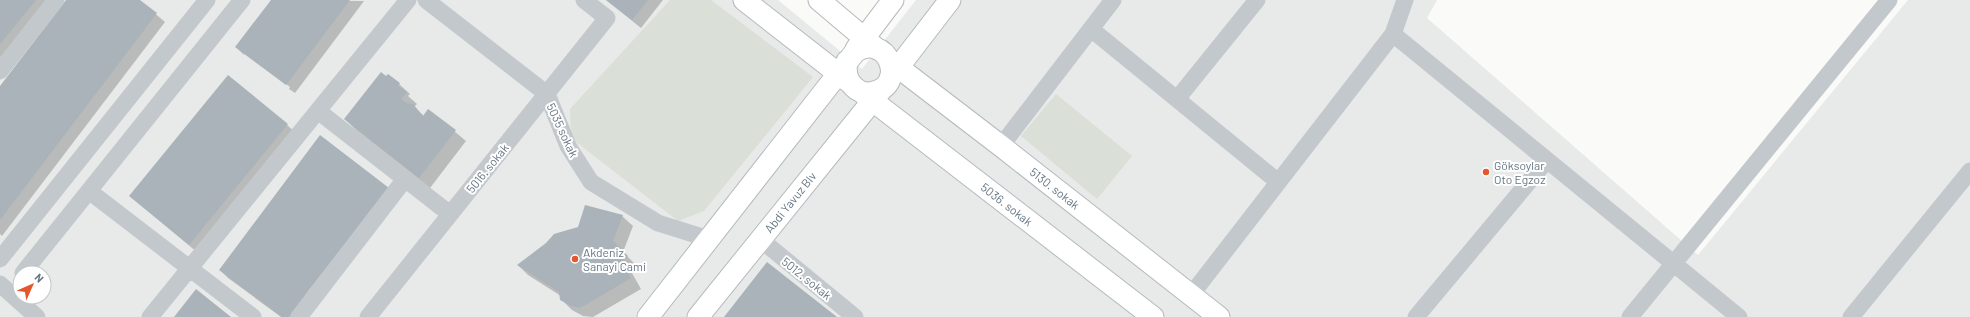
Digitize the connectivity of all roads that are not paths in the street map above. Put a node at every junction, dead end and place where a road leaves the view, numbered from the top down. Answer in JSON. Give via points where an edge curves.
{"nodes":[{"id":1,"x":56,"y":0,"type":"edge"},
{"id":2,"x":207,"y":0,"type":"edge"},
{"id":3,"x":242,"y":0,"type":"edge"},
{"id":4,"x":408,"y":0,"type":"edge"},
{"id":5,"x":426,"y":0,"type":"edge"},
{"id":6,"x":584,"y":0,"type":"edge"},
{"id":7,"x":744,"y":0,"type":"edge"},
{"id":8,"x":819,"y":0,"type":"edge"},
{"id":9,"x":893,"y":0,"type":"edge"},
{"id":10,"x":950,"y":0,"type":"edge"},
{"id":11,"x":1113,"y":0,"type":"edge"},
{"id":12,"x":1257,"y":0,"type":"edge"},
{"id":13,"x":1405,"y":0,"type":"edge"},
{"id":14,"x":1889,"y":0,"type":"edge"},
{"id":15,"x":1091,"y":29,"type":"junction"},
{"id":16,"x":1393,"y":34,"type":"junction"},
{"id":17,"x":869,"y":70,"type":"junction"},
{"id":18,"x":0,"y":71,"type":"edge"},
{"id":19,"x":547,"y":94,"type":"junction"},
{"id":20,"x":1176,"y":99,"type":"junction"},
{"id":21,"x":318,"y":111,"type":"junction"},
{"id":22,"x":1002,"y":146,"type":"junction"},
{"id":23,"x":1547,"y":160,"type":"junction"},
{"id":24,"x":1970,"y":171,"type":"edge"},
{"id":25,"x":405,"y":179,"type":"junction"},
{"id":26,"x":1277,"y":181,"type":"junction"},
{"id":27,"x":89,"y":191,"type":"junction"},
{"id":28,"x":450,"y":214,"type":"junction"},
{"id":29,"x":709,"y":239,"type":"junction"},
{"id":30,"x":760,"y":239,"type":"junction"},
{"id":31,"x":0,"y":259,"type":"edge"},
{"id":32,"x":1673,"y":263,"type":"junction"},
{"id":33,"x":29,"y":265,"type":"edge"},
{"id":34,"x":189,"y":268,"type":"junction"},
{"id":35,"x":12,"y":284,"type":"edge"},
{"id":36,"x":3,"y":292,"type":"edge"},
{"id":37,"x":1191,"y":295,"type":"junction"},
{"id":38,"x":37,"y":317,"type":"edge"},
{"id":39,"x":150,"y":317,"type":"edge"},
{"id":40,"x":253,"y":317,"type":"edge"},
{"id":41,"x":299,"y":317,"type":"edge"},
{"id":42,"x":368,"y":317,"type":"edge"},
{"id":43,"x":648,"y":317,"type":"edge"},
{"id":44,"x":698,"y":317,"type":"edge"},
{"id":45,"x":855,"y":317,"type":"edge"},
{"id":46,"x":1153,"y":317,"type":"edge"},
{"id":47,"x":1219,"y":317,"type":"edge"},
{"id":48,"x":1416,"y":317,"type":"edge"},
{"id":49,"x":1630,"y":317,"type":"edge"},
{"id":50,"x":1739,"y":317,"type":"edge"},
{"id":51,"x":1851,"y":317,"type":"edge"}],
"edges":[{"from":1,"to":18,"type":"street"},
{"from":2,"to":31,"type":"street"},
{"from":3,"to":27,"type":"street"},
{"from":4,"to":21,"type":"street"},
{"from":5,"to":19,"type":"street","name":"5035 sokak"},
{"from":6,"to":19,"type":"street","name":"5016. sokak","via":[[607,18]]},
{"from":7,"to":17,"type":"main road","name":"5036. sokak"},
{"from":8,"to":17,"type":"main road","name":"5130. sokak"},
{"from":9,"to":17,"type":"main road"},
{"from":10,"to":17,"type":"main road"},
{"from":11,"to":15,"type":"street"},
{"from":12,"to":20,"type":"street"},
{"from":13,"to":16,"type":"street"},
{"from":14,"to":32,"type":"street"},
{"from":15,"to":20,"type":"street"},
{"from":15,"to":22,"type":"street"},
{"from":16,"to":23,"type":"street"},
{"from":16,"to":26,"type":"street"},
{"from":17,"to":22,"type":"main road","name":"5130. sokak"},
{"from":17,"to":29,"type":"main road"},
{"from":17,"to":30,"type":"main road","name":"Abdi Yavuz Blv"},
{"from":17,"to":46,"type":"main road","name":"5036. sokak"},
{"from":19,"to":28,"type":"street","name":"5016. sokak"},
{"from":19,"to":29,"type":"street","name":"5035 sokak","via":[[568,146],[591,182],[658,223]]},
{"from":20,"to":26,"type":"street"},
{"from":21,"to":25,"type":"street"},
{"from":21,"to":34,"type":"street"},
{"from":22,"to":37,"type":"main road","name":"5130. sokak"},
{"from":23,"to":32,"type":"street"},
{"from":23,"to":48,"type":"street"},
{"from":24,"to":51,"type":"street"},
{"from":25,"to":28,"type":"street"},
{"from":25,"to":41,"type":"street"},
{"from":26,"to":37,"type":"street"},
{"from":27,"to":33,"type":"street"},
{"from":27,"to":34,"type":"street"},
{"from":28,"to":42,"type":"street","name":"5016. sokak"},
{"from":29,"to":43,"type":"main road"},
{"from":30,"to":44,"type":"main road","name":"Abdi Yavuz Blv"},
{"from":30,"to":45,"type":"street","name":"5012. sokak"},
{"from":32,"to":49,"type":"street"},
{"from":32,"to":50,"type":"street"},
{"from":34,"to":39,"type":"street"},
{"from":34,"to":40,"type":"street"},
{"from":35,"to":36,"type":"street"},
{"from":36,"to":38,"type":"street"},
{"from":37,"to":47,"type":"main road","name":"5130. sokak"}]}
